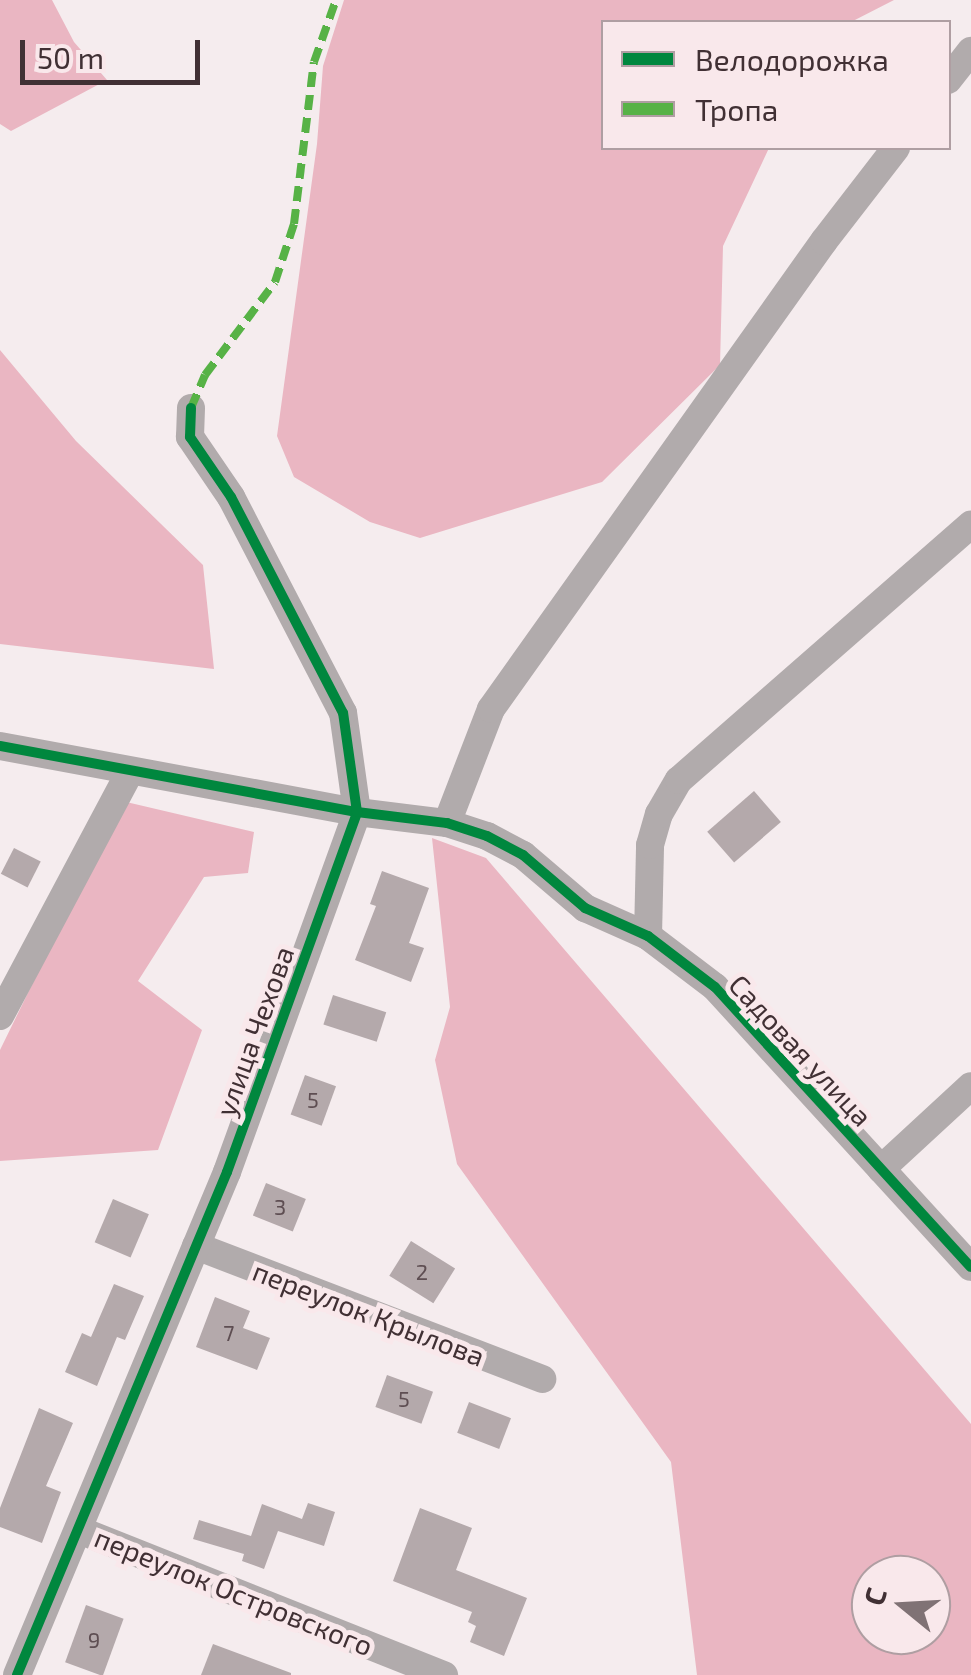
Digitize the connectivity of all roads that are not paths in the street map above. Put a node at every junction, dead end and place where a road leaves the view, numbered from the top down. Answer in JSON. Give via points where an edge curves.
{"nodes":[{"id":1,"x":971,"y":51,"type":"edge"},
{"id":2,"x":951,"y":76,"type":"edge"},
{"id":3,"x":894,"y":150,"type":"edge"},
{"id":4,"x":191,"y":408,"type":"dead end"},
{"id":5,"x":971,"y":524,"type":"edge"},
{"id":6,"x":0,"y":746,"type":"edge"},
{"id":7,"x":130,"y":772,"type":"junction"},
{"id":8,"x":357,"y":812,"type":"junction"},
{"id":9,"x":447,"y":823,"type":"junction"},
{"id":10,"x":648,"y":936,"type":"junction"},
{"id":11,"x":0,"y":1016,"type":"edge"},
{"id":12,"x":971,"y":1086,"type":"edge"},
{"id":13,"x":881,"y":1169,"type":"junction"},
{"id":14,"x":196,"y":1246,"type":"junction"},
{"id":15,"x":971,"y":1267,"type":"edge"},
{"id":16,"x":542,"y":1379,"type":"dead end"},
{"id":17,"x":78,"y":1530,"type":"junction"},
{"id":18,"x":17,"y":1675,"type":"edge"},
{"id":19,"x":444,"y":1675,"type":"edge"}],
"edges":[{"from":1,"to":2,"type":"street"},
{"from":3,"to":9,"type":"street","via":[[491,709]]},
{"from":4,"to":8,"type":"street","name":"улица Чехова","via":[[190,436],[231,498],[343,713]]},
{"from":5,"to":10,"type":"street","via":[[679,780],[650,845]]},
{"from":6,"to":7,"type":"street","name":"Садовая улица"},
{"from":7,"to":8,"type":"street","name":"Садовая улица"},
{"from":7,"to":11,"type":"street"},
{"from":8,"to":9,"type":"street","name":"Садовая улица"},
{"from":8,"to":14,"type":"street","name":"улица Чехова"},
{"from":9,"to":10,"type":"street","name":"Садовая улица","via":[[523,856],[585,908]]},
{"from":10,"to":13,"type":"street","name":"Садовая улица","via":[[714,987]]},
{"from":12,"to":13,"type":"street"},
{"from":13,"to":15,"type":"street","name":"Садовая улица"},
{"from":14,"to":16,"type":"street","name":"переулок Крылова"},
{"from":14,"to":17,"type":"street","name":"улица Чехова"},
{"from":17,"to":18,"type":"street","name":"улица Чехова"},
{"from":17,"to":19,"type":"street","name":"переулок Островского"}]}
